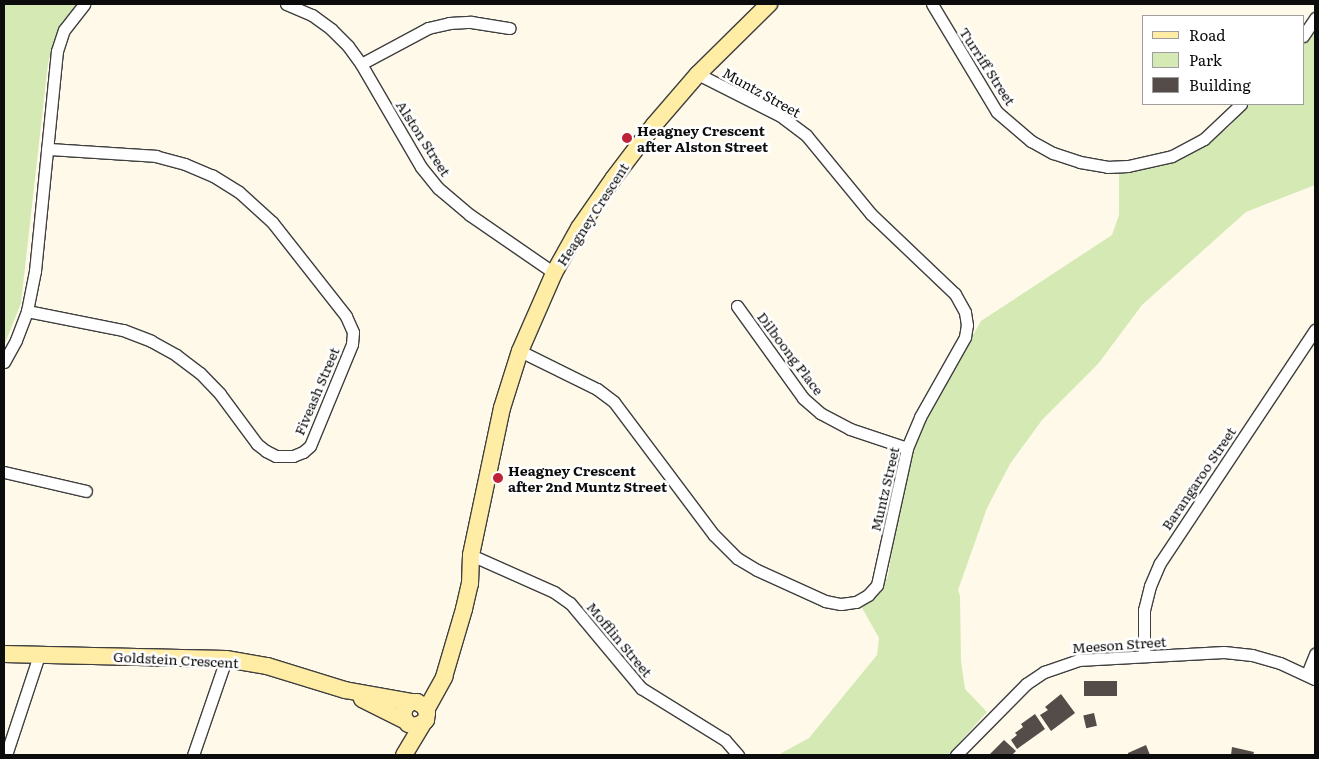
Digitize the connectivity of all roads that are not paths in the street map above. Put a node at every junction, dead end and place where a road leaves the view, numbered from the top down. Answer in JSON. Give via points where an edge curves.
{"nodes":[{"id":1,"x":84,"y":4,"type":"edge"},
{"id":2,"x":286,"y":4,"type":"edge"},
{"id":3,"x":769,"y":4,"type":"edge"},
{"id":4,"x":932,"y":4,"type":"edge"},
{"id":5,"x":1315,"y":18,"type":"edge"},
{"id":6,"x":510,"y":28,"type":"dead end"},
{"id":7,"x":1304,"y":34,"type":"edge"},
{"id":8,"x":361,"y":64,"type":"junction"},
{"id":9,"x":698,"y":74,"type":"junction"},
{"id":10,"x":1240,"y":105,"type":"edge"},
{"id":11,"x":47,"y":149,"type":"junction"},
{"id":12,"x":554,"y":273,"type":"junction"},
{"id":13,"x":737,"y":306,"type":"dead end"},
{"id":14,"x":27,"y":311,"type":"junction"},
{"id":15,"x":1315,"y":330,"type":"edge"},
{"id":16,"x":520,"y":351,"type":"junction"},
{"id":17,"x":4,"y":362,"type":"edge"},
{"id":18,"x":907,"y":448,"type":"junction"},
{"id":19,"x":4,"y":472,"type":"edge"},
{"id":20,"x":86,"y":491,"type":"dead end"},
{"id":21,"x":471,"y":555,"type":"junction"},
{"id":22,"x":4,"y":654,"type":"edge"},
{"id":23,"x":1315,"y":654,"type":"edge"},
{"id":24,"x":39,"y":655,"type":"junction"},
{"id":25,"x":1144,"y":656,"type":"junction"},
{"id":26,"x":226,"y":659,"type":"junction"},
{"id":27,"x":1311,"y":677,"type":"edge"},
{"id":28,"x":345,"y":690,"type":"junction"},
{"id":29,"x":419,"y":709,"type":"junction"},
{"id":30,"x":404,"y":720,"type":"junction"},
{"id":31,"x":6,"y":755,"type":"edge"},
{"id":32,"x":193,"y":755,"type":"edge"},
{"id":33,"x":402,"y":755,"type":"edge"},
{"id":34,"x":738,"y":755,"type":"edge"},
{"id":35,"x":956,"y":755,"type":"edge"}],
"edges":[{"from":1,"to":11,"type":"street","via":[[64,30],[57,52]]},
{"from":2,"to":8,"type":"street","name":"Alston Street","via":[[312,15],[331,29]]},
{"from":3,"to":9,"type":"street","name":"Heagney Crescent"},
{"from":4,"to":10,"type":"street","name":"Turriff Street","via":[[997,112],[1031,141],[1080,162],[1128,166],[1172,156],[1204,139]]},
{"from":5,"to":7,"type":"street"},
{"from":6,"to":8,"type":"street","via":[[471,22],[428,28]]},
{"from":8,"to":12,"type":"street","name":"Alston Street","via":[[422,167],[438,188],[470,215]]},
{"from":9,"to":12,"type":"street","name":"Heagney Crescent","via":[[613,179],[579,228]]},
{"from":9,"to":18,"type":"street","name":"Muntz Street","via":[[779,116],[806,135],[871,214],[963,306],[968,325],[965,337],[920,416]]},
{"from":11,"to":14,"type":"street","via":[[35,271]]},
{"from":11,"to":14,"type":"street","name":"Fiveash Street","via":[[156,156],[213,176],[239,192],[272,222],[346,316],[353,332],[352,344],[310,446],[293,456],[276,456],[257,444],[220,394],[176,355],[123,330]]},
{"from":12,"to":16,"type":"street","name":"Heagney Crescent"},
{"from":13,"to":18,"type":"street","name":"Dilboong Place","via":[[803,398],[820,413],[845,426]]},
{"from":14,"to":17,"type":"street"},
{"from":15,"to":25,"type":"street","name":"Barangaroo Street","via":[[1160,563],[1144,610]]},
{"from":16,"to":18,"type":"street","name":"Muntz Street","via":[[592,386],[614,402],[714,535],[737,558],[825,601],[856,602],[877,585]]},
{"from":16,"to":21,"type":"street","name":"Heagney Crescent","via":[[502,408]]},
{"from":19,"to":20,"type":"street"},
{"from":21,"to":29,"type":"street","name":"Heagney Crescent","via":[[471,578],[439,675],[427,688]]},
{"from":21,"to":34,"type":"street","name":"Mofflin Street","via":[[554,592],[570,603],[642,688],[725,740]]},
{"from":22,"to":24,"type":"street","name":"Goldstein Crescent"},
{"from":23,"to":27,"type":"street"},
{"from":24,"to":26,"type":"street","name":"Goldstein Crescent"},
{"from":24,"to":31,"type":"street"},
{"from":25,"to":27,"type":"street","name":"Meeson Street","via":[[1224,652],[1252,655],[1280,662]]},
{"from":25,"to":35,"type":"street","name":"Meeson Street","via":[[1078,660],[1044,672],[1026,684]]},
{"from":26,"to":28,"type":"street","name":"Goldstein Crescent","via":[[287,670]]},
{"from":26,"to":32,"type":"street"},
{"from":28,"to":29,"type":"street","name":"Goldstein Crescent"},
{"from":28,"to":30,"type":"street","name":"Goldstein Crescent"},
{"from":29,"to":30,"type":"street","via":[[416,726]]},
{"from":29,"to":33,"type":"street","name":"Heagney Crescent"},
{"from":30,"to":33,"type":"street","name":"Heagney Crescent","via":[[406,732]]}]}
